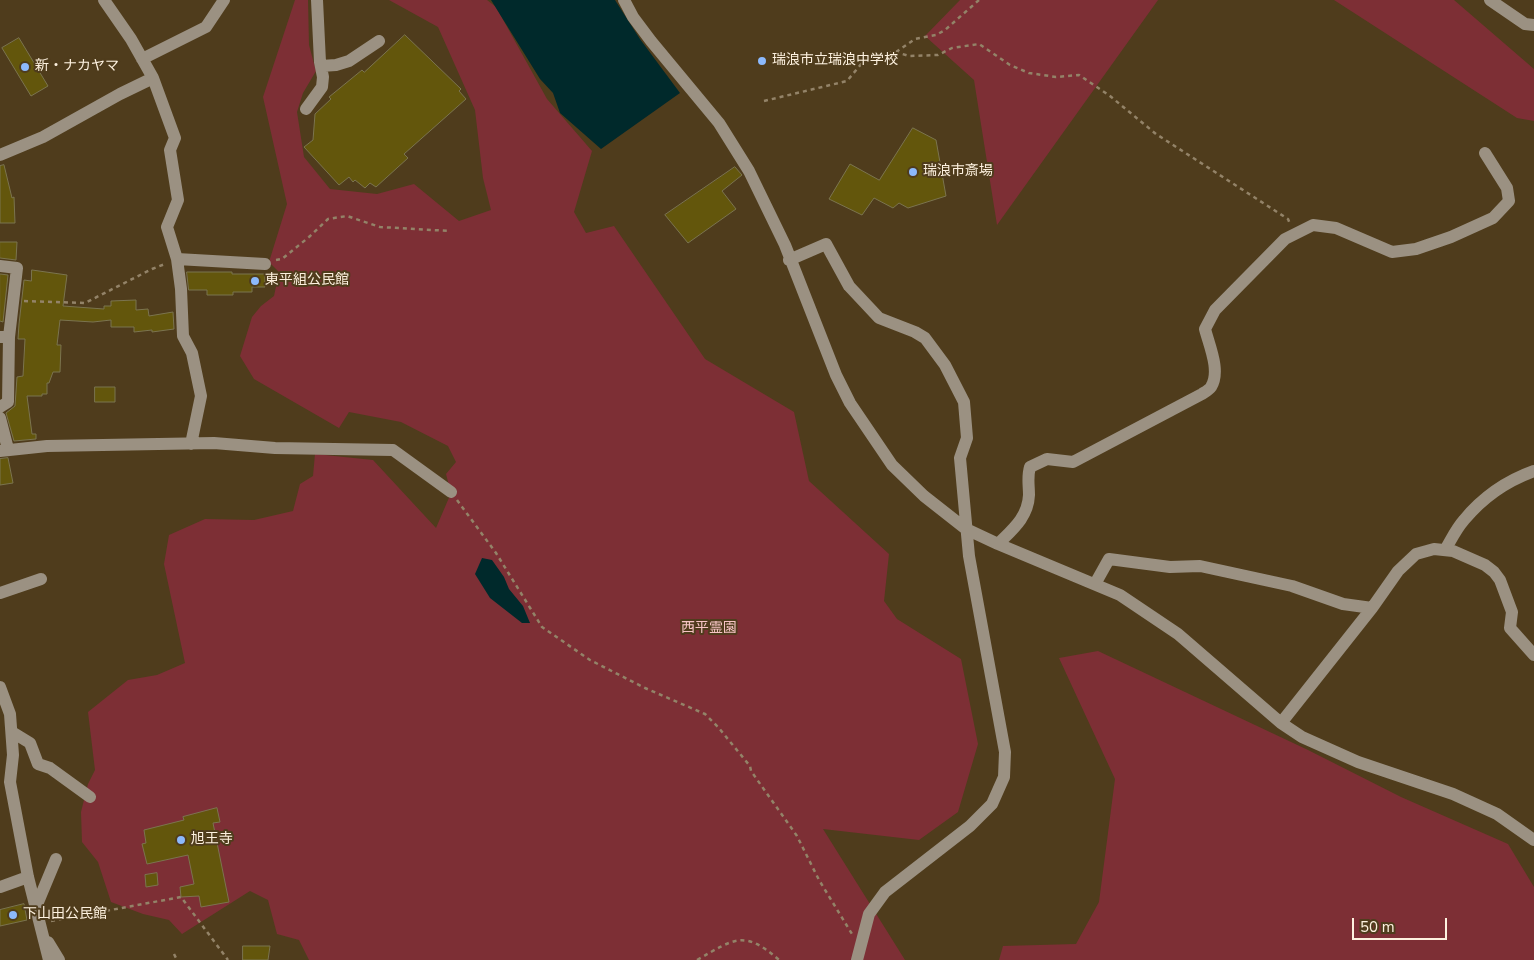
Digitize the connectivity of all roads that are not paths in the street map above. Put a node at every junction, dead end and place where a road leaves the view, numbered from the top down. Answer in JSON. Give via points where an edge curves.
{"nodes":[{"id":1,"x":104,"y":0,"type":"edge"},
{"id":2,"x":224,"y":0,"type":"edge"},
{"id":3,"x":317,"y":0,"type":"edge"},
{"id":4,"x":624,"y":0,"type":"edge"},
{"id":5,"x":1490,"y":0,"type":"edge"},
{"id":6,"x":1534,"y":25,"type":"edge"},
{"id":7,"x":379,"y":41,"type":"dead end"},
{"id":8,"x":142,"y":59,"type":"junction"},
{"id":9,"x":321,"y":66,"type":"junction"},
{"id":10,"x":153,"y":78,"type":"junction"},
{"id":11,"x":306,"y":109,"type":"dead end"},
{"id":12,"x":1485,"y":153,"type":"dead end"},
{"id":13,"x":0,"y":155,"type":"edge"},
{"id":14,"x":177,"y":259,"type":"junction"},
{"id":15,"x":789,"y":260,"type":"junction"},
{"id":16,"x":265,"y":264,"type":"road end"},
{"id":17,"x":0,"y":266,"type":"edge"},
{"id":18,"x":4,"y":337,"type":"edge"},
{"id":19,"x":0,"y":407,"type":"edge"},
{"id":20,"x":0,"y":418,"type":"edge"},
{"id":21,"x":190,"y":444,"type":"junction"},
{"id":22,"x":4,"y":450,"type":"edge"},
{"id":23,"x":1534,"y":471,"type":"edge"},
{"id":24,"x":452,"y":492,"type":"road end"},
{"id":25,"x":966,"y":529,"type":"junction"},
{"id":26,"x":998,"y":544,"type":"junction"},
{"id":27,"x":1445,"y":550,"type":"junction"},
{"id":28,"x":41,"y":579,"type":"dead end"},
{"id":29,"x":1095,"y":584,"type":"junction"},
{"id":30,"x":0,"y":593,"type":"edge"},
{"id":31,"x":1372,"y":608,"type":"junction"},
{"id":32,"x":1534,"y":655,"type":"edge"},
{"id":33,"x":0,"y":686,"type":"edge"},
{"id":34,"x":1282,"y":723,"type":"junction"},
{"id":35,"x":12,"y":732,"type":"junction"},
{"id":36,"x":5,"y":784,"type":"edge"},
{"id":37,"x":90,"y":797,"type":"dead end"},
{"id":38,"x":1534,"y":840,"type":"edge"},
{"id":39,"x":56,"y":859,"type":"dead end"},
{"id":40,"x":28,"y":877,"type":"junction"},
{"id":41,"x":0,"y":887,"type":"edge"},
{"id":42,"x":36,"y":907,"type":"junction"},
{"id":43,"x":41,"y":928,"type":"junction"},
{"id":44,"x":49,"y":960,"type":"edge"},
{"id":45,"x":59,"y":960,"type":"edge"},
{"id":46,"x":857,"y":960,"type":"edge"}],
"edges":[{"from":1,"to":8,"type":"street"},
{"from":2,"to":8,"type":"street","via":[[206,27]]},
{"from":3,"to":9,"type":"street"},
{"from":4,"to":15,"type":"street","via":[[651,41],[724,131],[748,171]]},
{"from":5,"to":6,"type":"street","via":[[1525,24]]},
{"from":7,"to":9,"type":"street","via":[[349,61]]},
{"from":8,"to":10,"type":"street"},
{"from":9,"to":11,"type":"street","via":[[322,87]]},
{"from":10,"to":13,"type":"street","via":[[43,137]]},
{"from":10,"to":14,"type":"street","via":[[175,138],[170,150],[178,200],[167,226]]},
{"from":12,"to":26,"type":"street","via":[[1507,188],[1509,201],[1493,218],[1451,237],[1416,249],[1392,252],[1336,228],[1313,225],[1286,240],[1215,310],[1205,329],[1214,365],[1211,388],[1073,462],[1047,459],[1030,467],[1027,507],[1021,520]]},
{"from":14,"to":16,"type":"street"},
{"from":14,"to":21,"type":"street","via":[[183,336],[192,353],[201,396]]},
{"from":15,"to":25,"type":"street","via":[[836,374],[860,420],[892,465],[924,496]]},
{"from":15,"to":25,"type":"street","via":[[826,244],[850,286],[879,318],[925,338],[945,365],[964,402],[967,438],[960,458]]},
{"from":17,"to":18,"type":"street","via":[[17,268]]},
{"from":18,"to":19,"type":"street","via":[[8,402]]},
{"from":20,"to":22,"type":"street"},
{"from":21,"to":22,"type":"street","via":[[47,446]]},
{"from":21,"to":24,"type":"street","via":[[393,450]]},
{"from":23,"to":27,"type":"street","via":[[1509,481],[1481,502],[1462,521]]},
{"from":25,"to":26,"type":"street"},
{"from":25,"to":46,"type":"street","via":[[1004,752],[1004,777],[992,804],[970,826],[885,892],[869,914]]},
{"from":26,"to":29,"type":"street"},
{"from":27,"to":31,"type":"street","via":[[1416,554],[1398,571]]},
{"from":27,"to":32,"type":"street","via":[[1485,565],[1494,572],[1512,612],[1510,628]]},
{"from":28,"to":30,"type":"street"},
{"from":29,"to":31,"type":"street","via":[[1109,558],[1170,567],[1200,566],[1292,586],[1343,604]]},
{"from":29,"to":34,"type":"street","via":[[1120,595],[1178,634]]},
{"from":31,"to":34,"type":"street"},
{"from":33,"to":35,"type":"street","via":[[10,714]]},
{"from":34,"to":38,"type":"street","via":[[1302,737],[1358,762],[1453,794],[1497,814]]},
{"from":35,"to":36,"type":"street","via":[[13,755]]},
{"from":35,"to":37,"type":"street","via":[[30,743],[38,764],[50,768]]},
{"from":36,"to":40,"type":"street"},
{"from":39,"to":42,"type":"street"},
{"from":40,"to":41,"type":"street"},
{"from":40,"to":42,"type":"street"},
{"from":42,"to":43,"type":"street"},
{"from":43,"to":44,"type":"street"},
{"from":43,"to":45,"type":"street"}]}
